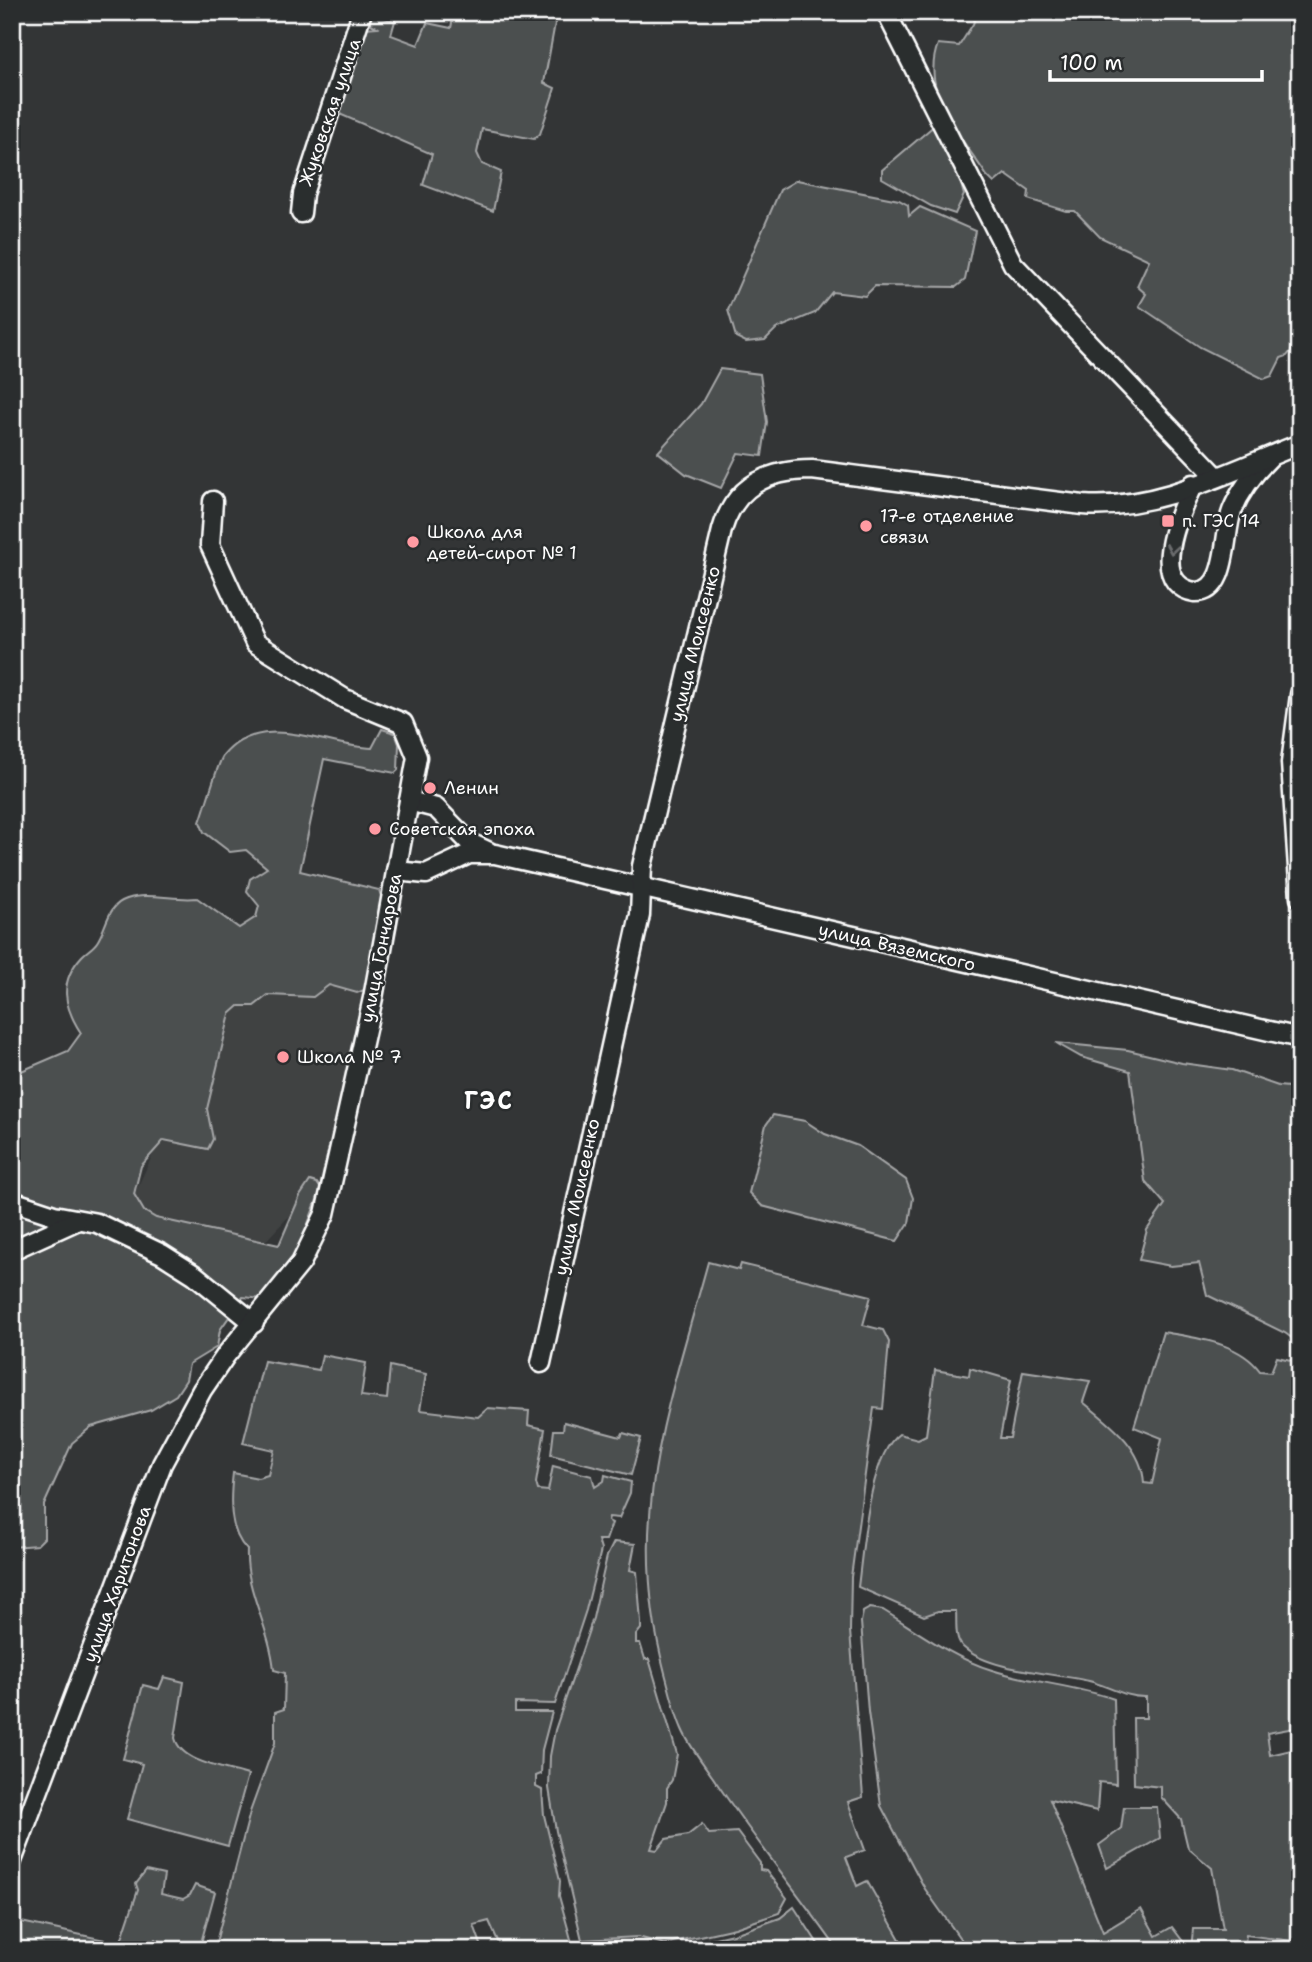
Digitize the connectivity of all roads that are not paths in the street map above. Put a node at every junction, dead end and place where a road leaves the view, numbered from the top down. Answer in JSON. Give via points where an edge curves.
{"nodes":[{"id":1,"x":362,"y":12,"type":"edge"},
{"id":2,"x":886,"y":12,"type":"edge"},
{"id":3,"x":301,"y":213,"type":"dead end"},
{"id":4,"x":1300,"y":444,"type":"edge"},
{"id":5,"x":1272,"y":454,"type":"junction"},
{"id":6,"x":1216,"y":476,"type":"junction"},
{"id":7,"x":1193,"y":484,"type":"junction"},
{"id":8,"x":213,"y":501,"type":"dead end"},
{"id":9,"x":1300,"y":695,"type":"edge"},
{"id":10,"x":409,"y":801,"type":"junction"},
{"id":11,"x":454,"y":825,"type":"junction"},
{"id":12,"x":495,"y":855,"type":"junction"},
{"id":13,"x":447,"y":864,"type":"junction"},
{"id":14,"x":396,"y":871,"type":"junction"},
{"id":15,"x":641,"y":889,"type":"junction"},
{"id":16,"x":1300,"y":898,"type":"edge"},
{"id":17,"x":1300,"y":1038,"type":"edge"},
{"id":18,"x":14,"y":1203,"type":"edge"},
{"id":19,"x":79,"y":1220,"type":"junction"},
{"id":20,"x":12,"y":1250,"type":"edge"},
{"id":21,"x":254,"y":1323,"type":"junction"},
{"id":22,"x":541,"y":1363,"type":"dead end"},
{"id":23,"x":12,"y":1861,"type":"edge"}],
"edges":[{"from":1,"to":3,"type":"street","name":"Жуковская улица","via":[[303,194]]},
{"from":2,"to":6,"type":"street","via":[[1013,264]]},
{"from":4,"to":5,"type":"street","name":"улица Моисеенко"},
{"from":5,"to":6,"type":"street","name":"улица Моисеенко"},
{"from":7,"to":5,"type":"street","one_way":true,"via":[[1174,538],[1170,568],[1182,587],[1196,592],[1219,578],[1232,510]]},
{"from":6,"to":7,"type":"street","name":"улица Моисеенко"},
{"from":7,"to":15,"type":"street","name":"улица Моисеенко","via":[[1136,502],[1097,506],[811,470],[785,471],[755,482],[732,505],[722,530],[659,788]]},
{"from":8,"to":10,"type":"street","name":"улица Гончарова","via":[[210,545],[255,643],[345,699],[403,723],[417,757]]},
{"from":9,"to":16,"type":"street","via":[[1291,762]]},
{"from":10,"to":11,"type":"street","via":[[436,808]]},
{"from":10,"to":14,"type":"street","name":"улица Гончарова"},
{"from":11,"to":12,"type":"street","via":[[470,843]]},
{"from":11,"to":13,"type":"street","via":[[456,846]]},
{"from":12,"to":13,"type":"street","via":[[469,854]]},
{"from":12,"to":15,"type":"street","name":"улица Вяземского"},
{"from":13,"to":14,"type":"street","via":[[426,874]]},
{"from":14,"to":21,"type":"street","name":"улица Гончарова","via":[[325,1214],[301,1263]]},
{"from":15,"to":17,"type":"street","name":"улица Вяземского"},
{"from":15,"to":22,"type":"street","name":"улица Моисеенко","via":[[640,915]]},
{"from":18,"to":19,"type":"street"},
{"from":19,"to":20,"type":"street"},
{"from":19,"to":21,"type":"street","via":[[106,1227],[173,1260]]},
{"from":21,"to":23,"type":"street","name":"улица Харитонова","via":[[202,1391],[162,1464]]}]}
